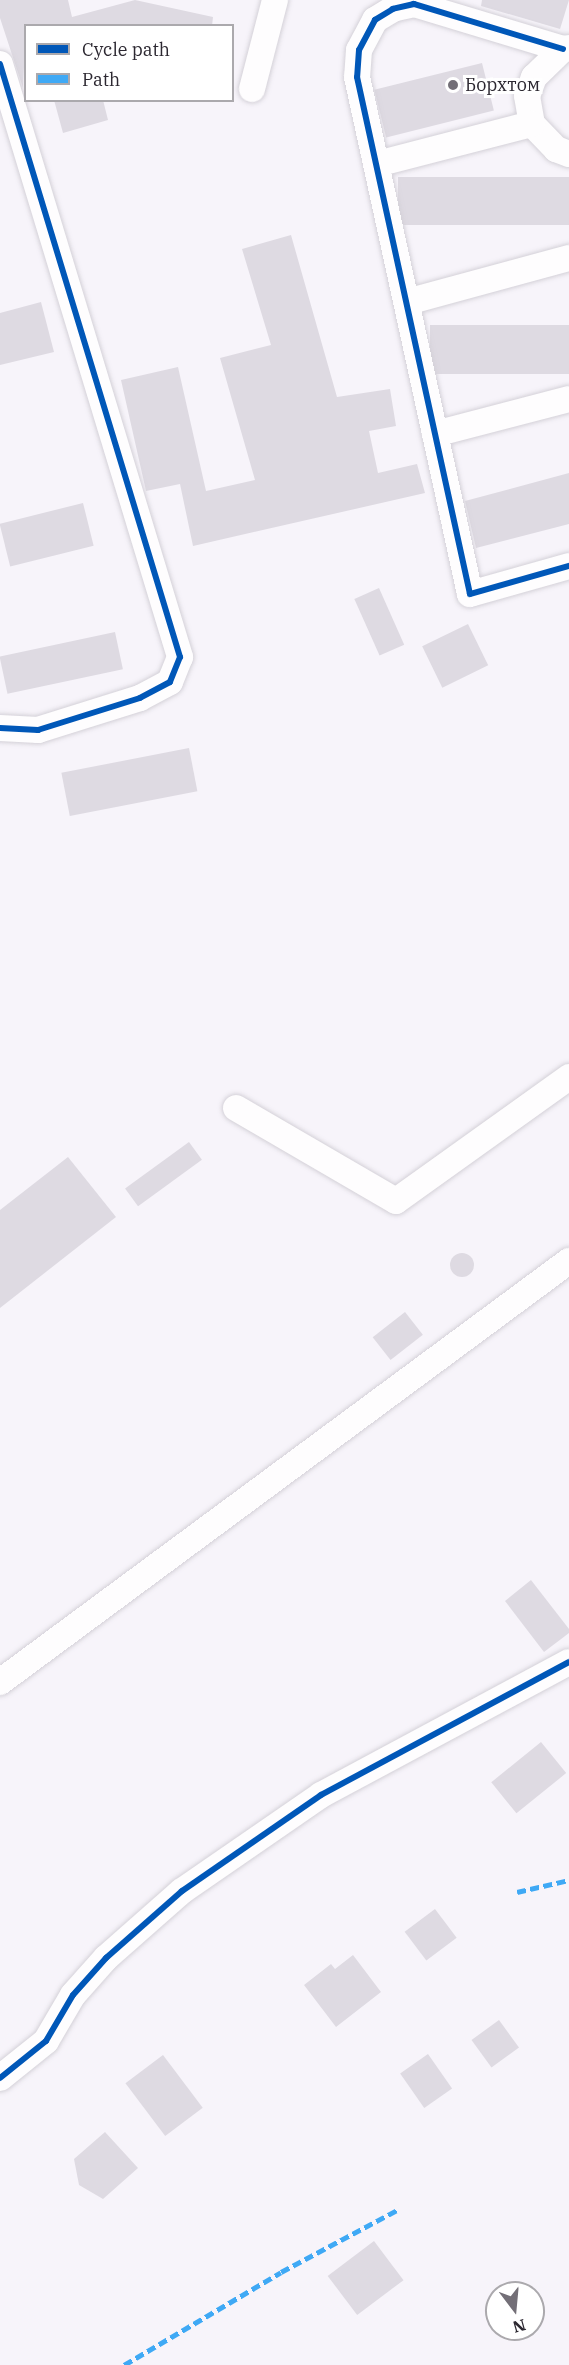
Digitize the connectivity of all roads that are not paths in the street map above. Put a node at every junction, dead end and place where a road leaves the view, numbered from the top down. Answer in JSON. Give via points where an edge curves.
{"nodes":[{"id":1,"x":275,"y":0,"type":"edge"},
{"id":2,"x":566,"y":48,"type":"edge"},
{"id":3,"x":0,"y":64,"type":"edge"},
{"id":4,"x":252,"y":88,"type":"dead end"},
{"id":5,"x":532,"y":124,"type":"junction"},
{"id":6,"x":569,"y":154,"type":"edge"},
{"id":7,"x":377,"y":164,"type":"junction"},
{"id":8,"x":569,"y":258,"type":"edge"},
{"id":9,"x":407,"y":302,"type":"junction"},
{"id":10,"x":569,"y":399,"type":"edge"},
{"id":11,"x":435,"y":434,"type":"junction"},
{"id":12,"x":569,"y":566,"type":"edge"},
{"id":13,"x":0,"y":728,"type":"edge"},
{"id":14,"x":569,"y":1077,"type":"edge"},
{"id":15,"x":236,"y":1108,"type":"dead end"},
{"id":16,"x":569,"y":1261,"type":"edge"},
{"id":17,"x":569,"y":1662,"type":"edge"},
{"id":18,"x":0,"y":1682,"type":"edge"},
{"id":19,"x":0,"y":2078,"type":"edge"}],
"edges":[{"from":1,"to":4,"type":"street"},
{"from":2,"to":5,"type":"street","via":[[534,77],[527,96]]},
{"from":2,"to":7,"type":"street","via":[[414,4],[384,14],[366,33],[359,50],[357,77]]},
{"from":3,"to":13,"type":"street","via":[[180,657],[170,682],[140,698],[38,730]]},
{"from":5,"to":6,"type":"street","via":[[556,149]]},
{"from":5,"to":7,"type":"street"},
{"from":7,"to":9,"type":"street"},
{"from":8,"to":9,"type":"street"},
{"from":9,"to":11,"type":"street"},
{"from":10,"to":11,"type":"street"},
{"from":11,"to":12,"type":"street","via":[[470,594]]},
{"from":14,"to":15,"type":"street","via":[[396,1202]]},
{"from":16,"to":18,"type":"street"},
{"from":17,"to":19,"type":"street","via":[[321,1795],[182,1891],[106,1958],[73,1995],[46,2041]]}]}
